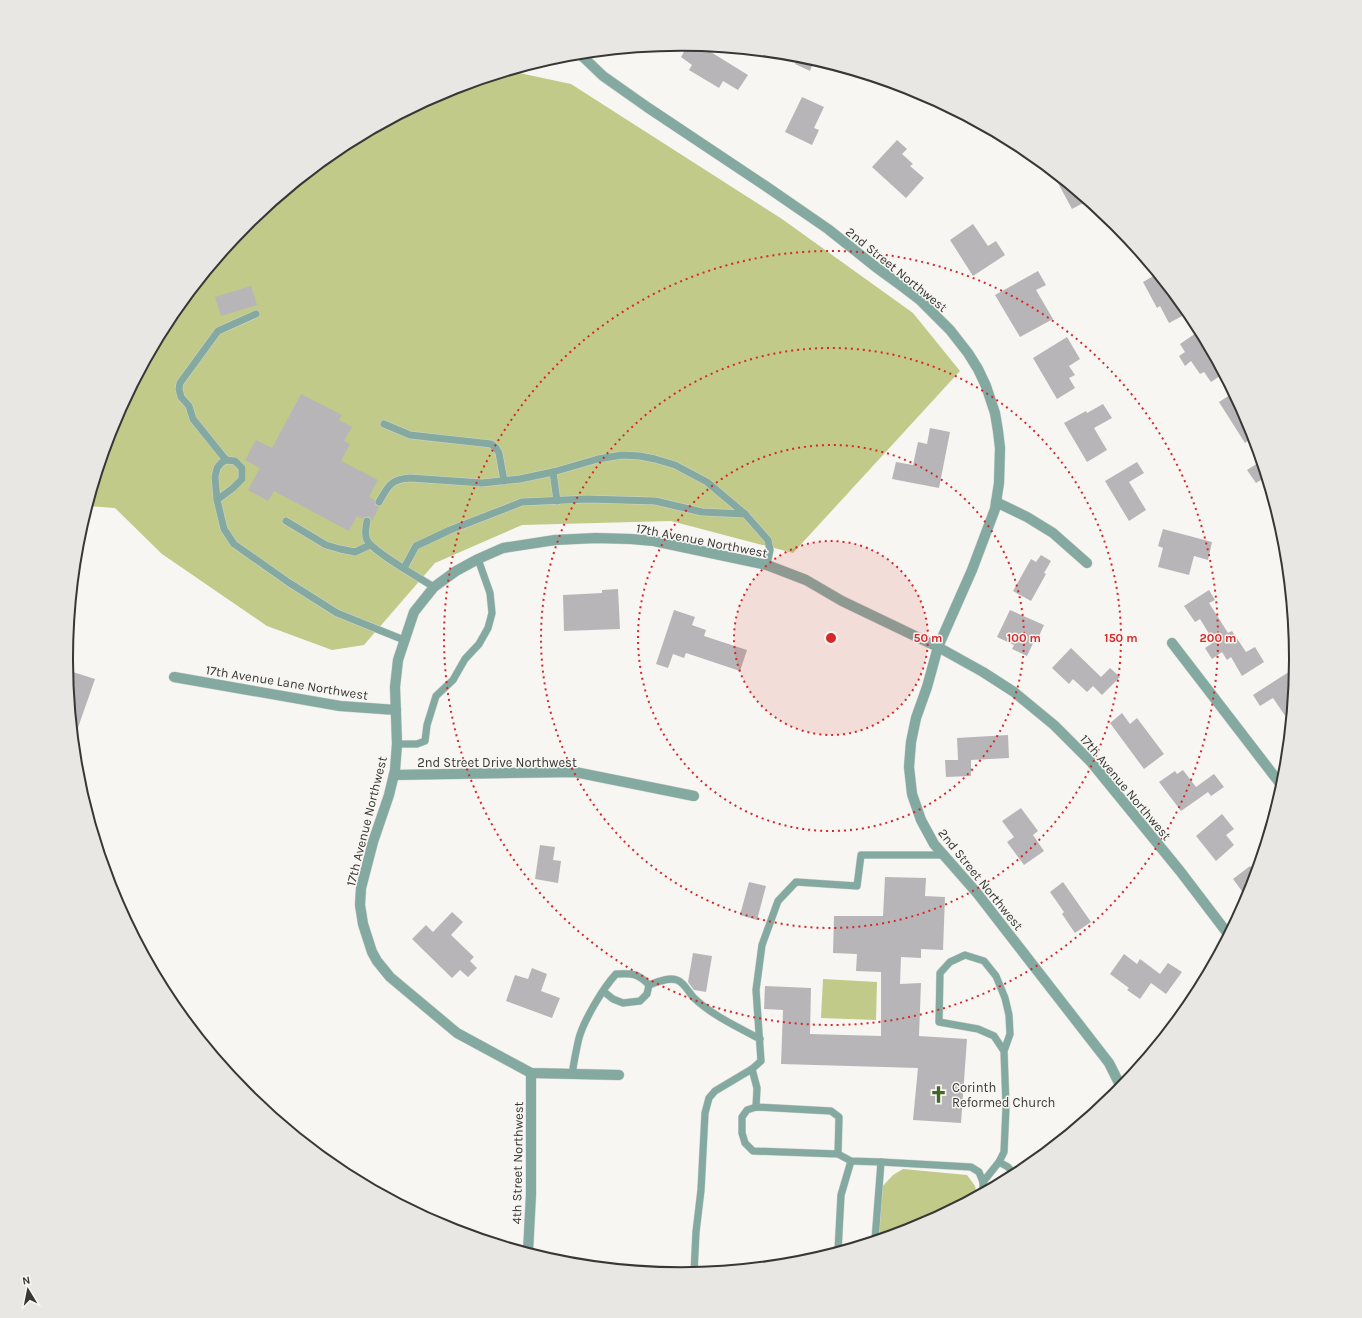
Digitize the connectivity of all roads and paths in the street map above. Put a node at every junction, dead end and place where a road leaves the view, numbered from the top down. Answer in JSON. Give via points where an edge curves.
{"nodes":[{"id":1,"x":585,"y":59,"type":"edge"},
{"id":2,"x":256,"y":314,"type":"dead end"},
{"id":3,"x":384,"y":424,"type":"dead end"},
{"id":4,"x":226,"y":460,"type":"junction"},
{"id":5,"x":554,"y":472,"type":"junction"},
{"id":6,"x":504,"y":481,"type":"junction"},
{"id":7,"x":217,"y":500,"type":"junction"},
{"id":8,"x":557,"y":501,"type":"junction"},
{"id":9,"x":378,"y":502,"type":"dead end"},
{"id":10,"x":996,"y":502,"type":"junction"},
{"id":11,"x":745,"y":514,"type":"junction"},
{"id":12,"x":286,"y":521,"type":"dead end"},
{"id":13,"x":367,"y":521,"type":"dead end"},
{"id":14,"x":370,"y":545,"type":"junction"},
{"id":15,"x":478,"y":559,"type":"junction"},
{"id":16,"x":1087,"y":563,"type":"dead end"},
{"id":17,"x":767,"y":565,"type":"junction"},
{"id":18,"x":404,"y":568,"type":"junction"},
{"id":19,"x":434,"y":587,"type":"junction"},
{"id":20,"x":404,"y":640,"type":"junction"},
{"id":21,"x":1172,"y":643,"type":"dead end"},
{"id":22,"x":938,"y":647,"type":"junction"},
{"id":23,"x":174,"y":677,"type":"dead end"},
{"id":24,"x":396,"y":710,"type":"junction"},
{"id":25,"x":398,"y":744,"type":"junction"},
{"id":26,"x":394,"y":775,"type":"junction"},
{"id":27,"x":1277,"y":779,"type":"edge"},
{"id":28,"x":694,"y":796,"type":"dead end"},
{"id":29,"x":944,"y":855,"type":"junction"},
{"id":30,"x":1225,"y":930,"type":"edge"},
{"id":31,"x":649,"y":985,"type":"junction"},
{"id":32,"x":603,"y":991,"type":"junction"},
{"id":33,"x":760,"y":1040,"type":"junction"},
{"id":34,"x":1004,"y":1051,"type":"junction"},
{"id":35,"x":752,"y":1070,"type":"junction"},
{"id":36,"x":531,"y":1073,"type":"junction"},
{"id":37,"x":572,"y":1074,"type":"junction"},
{"id":38,"x":619,"y":1075,"type":"dead end"},
{"id":39,"x":1118,"y":1081,"type":"edge"},
{"id":40,"x":756,"y":1107,"type":"junction"},
{"id":41,"x":838,"y":1154,"type":"junction"},
{"id":42,"x":851,"y":1161,"type":"junction"},
{"id":43,"x":881,"y":1162,"type":"junction"},
{"id":44,"x":999,"y":1162,"type":"junction"},
{"id":45,"x":1011,"y":1170,"type":"edge"},
{"id":46,"x":983,"y":1182,"type":"junction"},
{"id":47,"x":983,"y":1187,"type":"edge"},
{"id":48,"x":875,"y":1235,"type":"edge"},
{"id":49,"x":838,"y":1246,"type":"edge"},
{"id":50,"x":528,"y":1247,"type":"edge"},
{"id":51,"x":694,"y":1267,"type":"edge"}],
"edges":[{"from":1,"to":10,"type":"street","name":"2nd Street Northwest","via":[[603,76],[647,107],[828,229],[909,291],[950,330],[978,369],[995,413],[1000,466]]},
{"from":2,"to":4,"type":"lane","via":[[218,331],[180,383],[181,397],[189,406],[193,419]]},
{"from":3,"to":6,"type":"lane","via":[[410,435],[491,444],[499,453]]},
{"from":4,"to":7,"type":"lane","via":[[217,468]]},
{"from":4,"to":7,"type":"lane","via":[[235,461],[242,468],[242,478]]},
{"from":5,"to":6,"type":"lane"},
{"from":5,"to":8,"type":"lane"},
{"from":5,"to":11,"type":"lane","via":[[622,455],[655,459],[675,465],[707,482]]},
{"from":6,"to":9,"type":"lane","via":[[482,483],[403,478],[388,487]]},
{"from":7,"to":20,"type":"lane","via":[[224,529],[234,544],[337,613]]},
{"from":8,"to":11,"type":"lane","via":[[655,501],[702,512]]},
{"from":8,"to":18,"type":"lane","via":[[522,502],[450,530],[416,546]]},
{"from":10,"to":16,"type":"street","via":[[1054,533]]},
{"from":10,"to":22,"type":"street","name":"2nd Street Northwest","via":[[972,570]]},
{"from":11,"to":17,"type":"lane","via":[[768,540],[770,550]]},
{"from":12,"to":14,"type":"lane","via":[[326,545],[340,550],[355,552]]},
{"from":13,"to":14,"type":"lane","via":[[365,533]]},
{"from":14,"to":18,"type":"lane"},
{"from":15,"to":17,"type":"street","name":"17th Avenue Northwest","via":[[503,548],[555,540],[596,538],[654,541]]},
{"from":15,"to":19,"type":"street","name":"17th Avenue Northwest"},
{"from":15,"to":25,"type":"lane","via":[[490,593],[492,613],[488,628],[453,680],[436,696],[425,741]]},
{"from":17,"to":22,"type":"street","name":"17th Avenue Northwest","via":[[806,580],[842,601]]},
{"from":18,"to":19,"type":"lane"},
{"from":19,"to":20,"type":"street","name":"17th Avenue Northwest","via":[[414,612]]},
{"from":20,"to":24,"type":"street","name":"17th Avenue Northwest","via":[[398,660]]},
{"from":21,"to":27,"type":"street"},
{"from":22,"to":29,"type":"street","name":"2nd Street Northwest","via":[[916,718],[909,772],[912,794],[921,820],[934,844]]},
{"from":22,"to":30,"type":"street","name":"17th Avenue Northwest","via":[[1014,692],[1054,725],[1091,762]]},
{"from":23,"to":24,"type":"street","name":"17th Avenue Lane Northwest","via":[[340,706]]},
{"from":24,"to":25,"type":"street","name":"17th Avenue Northwest"},
{"from":25,"to":26,"type":"street","name":"17th Avenue Northwest"},
{"from":26,"to":28,"type":"street","name":"2nd Street Drive Northwest","via":[[575,772]]},
{"from":26,"to":36,"type":"street","name":"17th Avenue Northwest","via":[[361,888],[363,924],[372,952],[390,978],[457,1033]]},
{"from":29,"to":33,"type":"lane","via":[[862,855],[857,886],[796,882],[778,901],[762,945],[756,990]]},
{"from":29,"to":39,"type":"street","name":"2nd Street Northwest","via":[[978,893],[1109,1063]]},
{"from":31,"to":32,"type":"lane","via":[[632,973],[616,974]]},
{"from":31,"to":32,"type":"lane","via":[[647,994],[640,1001],[613,1000]]},
{"from":31,"to":33,"type":"lane","via":[[662,980],[676,980],[716,1015]]},
{"from":32,"to":37,"type":"lane","via":[[579,1036]]},
{"from":33,"to":35,"type":"lane","via":[[761,1061]]},
{"from":34,"to":34,"type":"lane","via":[[1010,1034],[1009,1015],[1006,998],[996,976],[984,961],[965,955],[950,962],[940,973],[939,1022],[978,1029],[994,1036]]},
{"from":34,"to":44,"type":"lane","via":[[1006,1138]]},
{"from":35,"to":40,"type":"lane","via":[[757,1088]]},
{"from":35,"to":51,"type":"lane","via":[[715,1091],[709,1098],[705,1113]]},
{"from":36,"to":37,"type":"street"},
{"from":36,"to":50,"type":"street","name":"4th Street Northwest"},
{"from":37,"to":38,"type":"street"},
{"from":40,"to":41,"type":"lane","via":[[831,1111],[839,1117]]},
{"from":40,"to":41,"type":"lane","via":[[747,1110],[742,1117],[745,1143],[753,1151]]},
{"from":41,"to":42,"type":"lane"},
{"from":42,"to":43,"type":"lane"},
{"from":42,"to":49,"type":"lane","via":[[840,1195]]},
{"from":43,"to":46,"type":"lane","via":[[971,1167],[979,1172]]},
{"from":43,"to":48,"type":"lane"},
{"from":44,"to":45,"type":"lane"},
{"from":44,"to":46,"type":"lane"},
{"from":46,"to":47,"type":"lane"}]}
